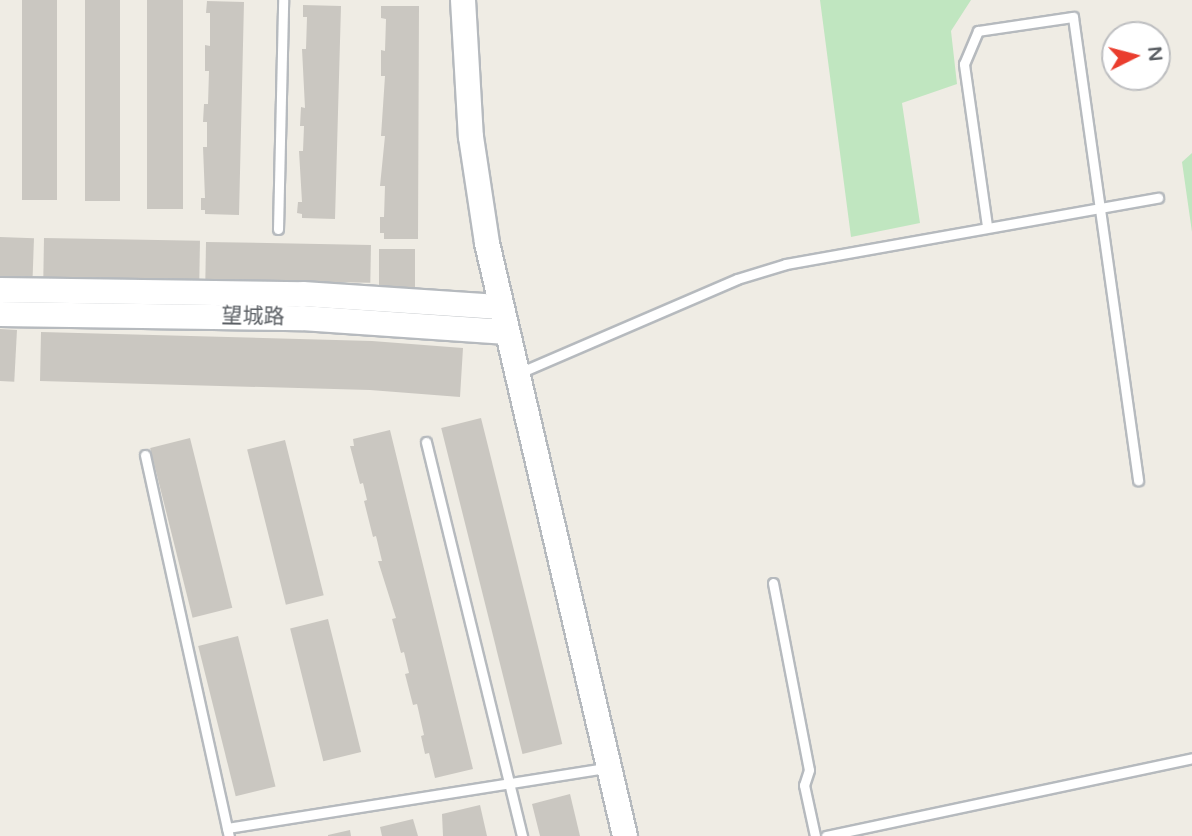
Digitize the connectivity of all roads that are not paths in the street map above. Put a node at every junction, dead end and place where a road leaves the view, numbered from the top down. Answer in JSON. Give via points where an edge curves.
{"nodes":[{"id":1,"x":283,"y":0,"type":"edge"},
{"id":2,"x":463,"y":0,"type":"edge"},
{"id":3,"x":1158,"y":198,"type":"dead end"},
{"id":4,"x":1100,"y":207,"type":"junction"},
{"id":5,"x":987,"y":226,"type":"junction"},
{"id":6,"x":278,"y":229,"type":"dead end"},
{"id":7,"x":0,"y":290,"type":"edge"},
{"id":8,"x":500,"y":307,"type":"junction"},
{"id":9,"x":0,"y":314,"type":"edge"},
{"id":10,"x":506,"y":331,"type":"junction"},
{"id":11,"x":516,"y":374,"type":"junction"},
{"id":12,"x":426,"y":442,"type":"dead end"},
{"id":13,"x":145,"y":455,"type":"dead end"},
{"id":14,"x":1138,"y":480,"type":"dead end"},
{"id":15,"x":773,"y":583,"type":"dead end"},
{"id":16,"x":1192,"y":758,"type":"edge"},
{"id":17,"x":609,"y":768,"type":"junction"},
{"id":18,"x":509,"y":784,"type":"junction"},
{"id":19,"x":228,"y":832,"type":"edge"},
{"id":20,"x":522,"y":836,"type":"edge"},
{"id":21,"x":625,"y":836,"type":"edge"},
{"id":22,"x":815,"y":836,"type":"edge"},
{"id":23,"x":830,"y":836,"type":"edge"}],
"edges":[{"from":1,"to":6,"type":"lane"},
{"from":2,"to":8,"type":"street","via":[[471,136]]},
{"from":3,"to":4,"type":"lane"},
{"from":4,"to":5,"type":"lane"},
{"from":4,"to":5,"type":"lane","via":[[1073,18],[978,31],[964,64]]},
{"from":4,"to":14,"type":"lane"},
{"from":5,"to":11,"type":"lane","via":[[762,271]]},
{"from":7,"to":8,"type":"street","name":"望城路","via":[[303,294]]},
{"from":8,"to":10,"type":"street"},
{"from":9,"to":10,"type":"street","name":"望城路","via":[[302,318]]},
{"from":10,"to":11,"type":"street"},
{"from":11,"to":17,"type":"street"},
{"from":12,"to":18,"type":"lane"},
{"from":13,"to":19,"type":"lane"},
{"from":15,"to":22,"type":"lane","via":[[809,770],[804,785]]},
{"from":16,"to":23,"type":"lane"},
{"from":17,"to":18,"type":"lane"},
{"from":17,"to":21,"type":"street"},
{"from":18,"to":19,"type":"lane"},
{"from":18,"to":20,"type":"lane"}]}
